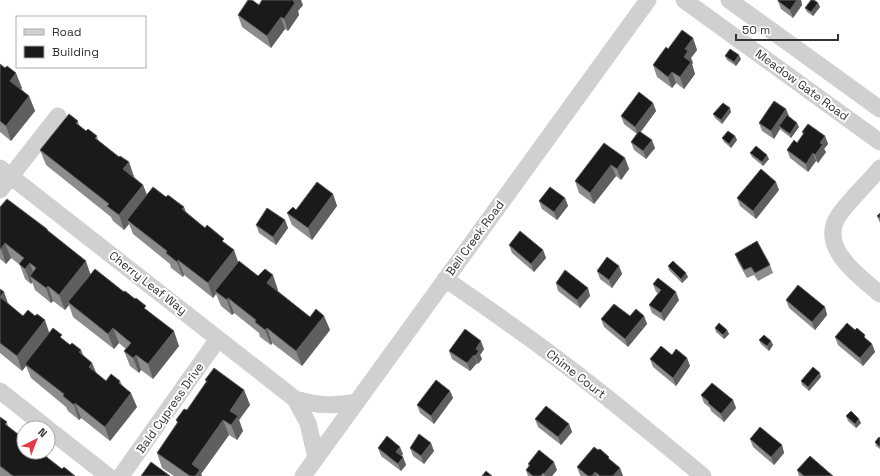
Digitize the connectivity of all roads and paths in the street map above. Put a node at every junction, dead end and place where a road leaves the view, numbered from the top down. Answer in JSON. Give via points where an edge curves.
{"nodes":[{"id":1,"x":648,"y":0,"type":"edge"},
{"id":2,"x":684,"y":0,"type":"edge"},
{"id":3,"x":729,"y":0,"type":"edge"},
{"id":4,"x":880,"y":109,"type":"edge"},
{"id":5,"x":58,"y":116,"type":"dead end"},
{"id":6,"x":880,"y":142,"type":"edge"},
{"id":7,"x":880,"y":168,"type":"edge"},
{"id":8,"x":5,"y":172,"type":"edge"},
{"id":9,"x":0,"y":190,"type":"edge"},
{"id":10,"x":445,"y":279,"type":"junction"},
{"id":11,"x":880,"y":294,"type":"edge"},
{"id":12,"x":218,"y":339,"type":"junction"},
{"id":13,"x":0,"y":391,"type":"edge"},
{"id":14,"x":295,"y":399,"type":"junction"},
{"id":15,"x":357,"y":402,"type":"junction"},
{"id":16,"x":37,"y":420,"type":"edge"},
{"id":17,"x":56,"y":435,"type":"edge"},
{"id":18,"x":316,"y":458,"type":"junction"},
{"id":19,"x":108,"y":476,"type":"edge"},
{"id":20,"x":121,"y":476,"type":"edge"},
{"id":21,"x":303,"y":476,"type":"edge"},
{"id":22,"x":703,"y":476,"type":"edge"}],
"edges":[{"from":1,"to":10,"type":"street","name":"Bell Creek Road"},
{"from":2,"to":6,"type":"street","name":"Meadow Gate Road"},
{"from":3,"to":4,"type":"street"},
{"from":5,"to":8,"type":"street"},
{"from":7,"to":11,"type":"street","via":[[839,216],[832,237],[837,251],[853,270]]},
{"from":8,"to":9,"type":"street"},
{"from":8,"to":12,"type":"street","name":"Cherry Leaf Way"},
{"from":10,"to":15,"type":"street","name":"Bell Creek Road"},
{"from":10,"to":22,"type":"street","name":"Chime Court","via":[[567,366]]},
{"from":12,"to":14,"type":"street","name":"Cherry Leaf Way"},
{"from":12,"to":20,"type":"street","name":"Bald Cypress Drive"},
{"from":13,"to":16,"type":"street"},
{"from":14,"to":15,"type":"street","name":"Cherry Leaf Way","via":[[324,406]]},
{"from":14,"to":18,"type":"street","name":"Cherry Leaf Way","via":[[308,423]]},
{"from":15,"to":18,"type":"street","name":"Bell Creek Road"},
{"from":17,"to":19,"type":"street"},
{"from":18,"to":21,"type":"street","name":"Bell Creek Road"}]}
